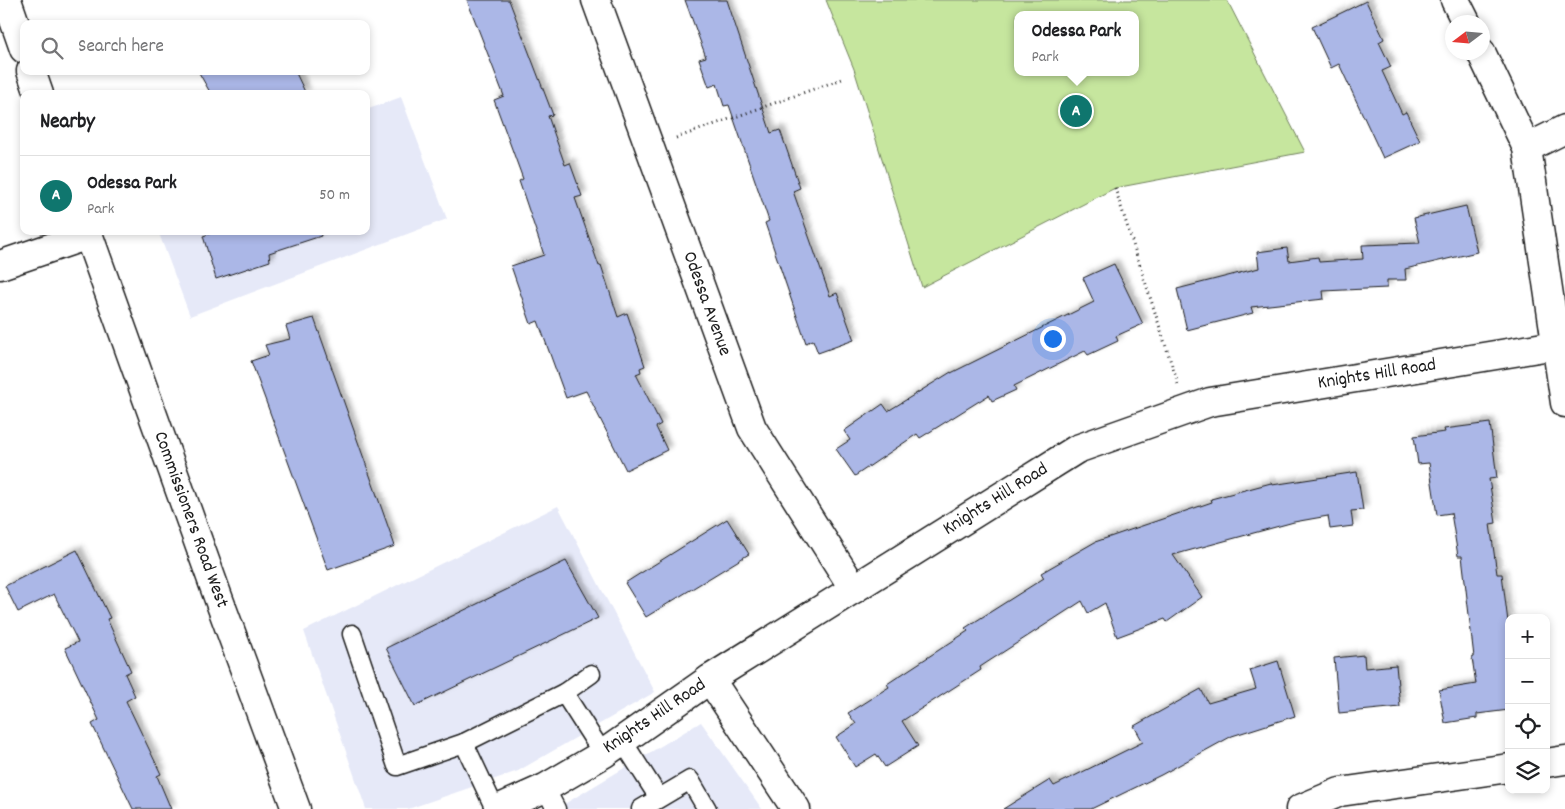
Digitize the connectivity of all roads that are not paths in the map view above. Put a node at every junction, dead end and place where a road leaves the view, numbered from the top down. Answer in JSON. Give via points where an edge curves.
{"nodes":[{"id":1,"x":7,"y":0,"type":"edge"},
{"id":2,"x":596,"y":0,"type":"edge"},
{"id":3,"x":1456,"y":0,"type":"edge"},
{"id":4,"x":1463,"y":15,"type":"edge"},
{"id":5,"x":20,"y":38,"type":"edge"},
{"id":6,"x":1485,"y":60,"type":"edge"},
{"id":7,"x":32,"y":75,"type":"edge"},
{"id":8,"x":38,"y":90,"type":"edge"},
{"id":9,"x":1565,"y":129,"type":"edge"},
{"id":10,"x":1526,"y":148,"type":"junction"},
{"id":11,"x":82,"y":235,"type":"edge"},
{"id":12,"x":88,"y":235,"type":"edge"},
{"id":13,"x":0,"y":265,"type":"edge"},
{"id":14,"x":1556,"y":345,"type":"junction"},
{"id":15,"x":1565,"y":403,"type":"edge"},
{"id":16,"x":854,"y":589,"type":"junction"},
{"id":17,"x":352,"y":634,"type":"dead end"},
{"id":18,"x":591,"y":674,"type":"dead end"},
{"id":19,"x":710,"y":679,"type":"junction"},
{"id":20,"x":564,"y":693,"type":"junction"},
{"id":21,"x":464,"y":744,"type":"junction"},
{"id":22,"x":612,"y":747,"type":"junction"},
{"id":23,"x":1565,"y":760,"type":"edge"},
{"id":24,"x":1550,"y":762,"type":"edge"},
{"id":25,"x":1505,"y":769,"type":"edge"},
{"id":26,"x":550,"y":798,"type":"edge"},
{"id":27,"x":659,"y":798,"type":"junction"},
{"id":28,"x":296,"y":809,"type":"edge"},
{"id":29,"x":496,"y":809,"type":"edge"},
{"id":30,"x":641,"y":809,"type":"edge"},
{"id":31,"x":707,"y":809,"type":"edge"},
{"id":32,"x":796,"y":809,"type":"edge"},
{"id":33,"x":1300,"y":809,"type":"edge"}],
"edges":[{"from":1,"to":5,"type":"street"},
{"from":2,"to":16,"type":"street","name":"Odessa Avenue","via":[[752,428]]},
{"from":3,"to":4,"type":"street"},
{"from":6,"to":10,"type":"street"},
{"from":7,"to":8,"type":"street"},
{"from":9,"to":10,"type":"street"},
{"from":10,"to":14,"type":"street"},
{"from":11,"to":13,"type":"street"},
{"from":12,"to":28,"type":"street","name":"Commissioners Road West"},
{"from":14,"to":15,"type":"street"},
{"from":14,"to":16,"type":"street","name":"Knights Hill Road","via":[[1210,402],[1076,449]]},
{"from":16,"to":19,"type":"street","name":"Knights Hill Road"},
{"from":17,"to":21,"type":"lane","via":[[397,766]]},
{"from":18,"to":20,"type":"lane"},
{"from":19,"to":22,"type":"street","name":"Knights Hill Road"},
{"from":19,"to":32,"type":"street"},
{"from":20,"to":21,"type":"lane"},
{"from":20,"to":22,"type":"lane"},
{"from":21,"to":29,"type":"lane"},
{"from":22,"to":26,"type":"street","name":"Knights Hill Road"},
{"from":22,"to":27,"type":"lane"},
{"from":23,"to":24,"type":"street"},
{"from":25,"to":33,"type":"street","via":[[1340,792]]},
{"from":26,"to":29,"type":"street","name":"Knights Hill Road"},
{"from":27,"to":30,"type":"lane"},
{"from":27,"to":31,"type":"lane","via":[[690,780]]}]}
